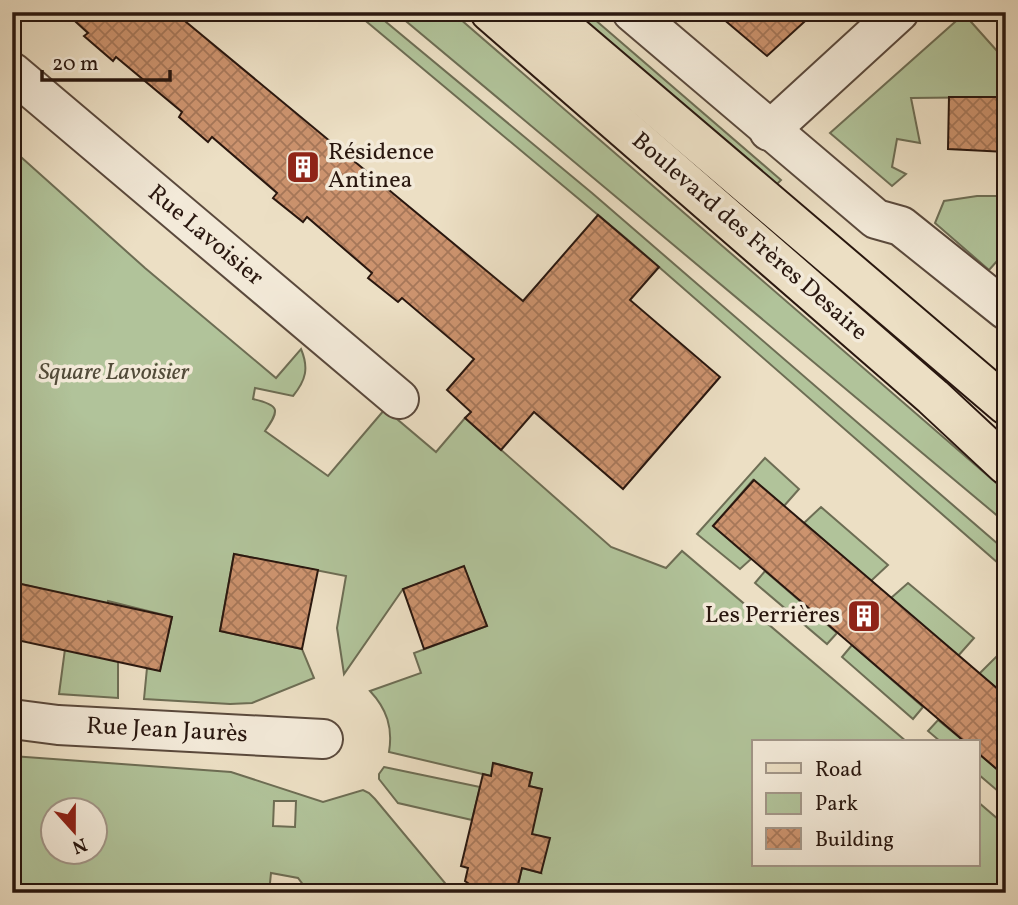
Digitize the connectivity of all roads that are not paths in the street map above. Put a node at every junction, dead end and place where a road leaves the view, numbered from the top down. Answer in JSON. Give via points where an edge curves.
{"nodes":[{"id":1,"x":490,"y":12,"type":"edge"},
{"id":2,"x":545,"y":12,"type":"edge"},
{"id":3,"x":632,"y":12,"type":"edge"},
{"id":4,"x":899,"y":12,"type":"edge"},
{"id":5,"x":12,"y":72,"type":"edge"},
{"id":6,"x":769,"y":131,"type":"junction"},
{"id":7,"x":1006,"y":310,"type":"edge"},
{"id":8,"x":399,"y":399,"type":"dead end"},
{"id":9,"x":1006,"y":405,"type":"edge"},
{"id":10,"x":1006,"y":465,"type":"edge"},
{"id":11,"x":12,"y":719,"type":"edge"},
{"id":12,"x":323,"y":740,"type":"dead end"}],
"edges":[{"from":1,"to":10,"type":"main road","name":"Boulevard des Frères Desaire"},
{"from":2,"to":9,"type":"main road","name":"Boulevard des Frères Desaire"},
{"from":3,"to":6,"type":"street"},
{"from":4,"to":6,"type":"street"},
{"from":5,"to":8,"type":"street","name":"Rue Lavoisier"},
{"from":6,"to":7,"type":"street","via":[[876,219],[901,226]]},
{"from":11,"to":12,"type":"street","name":"Rue Jean Jaurès"}]}
